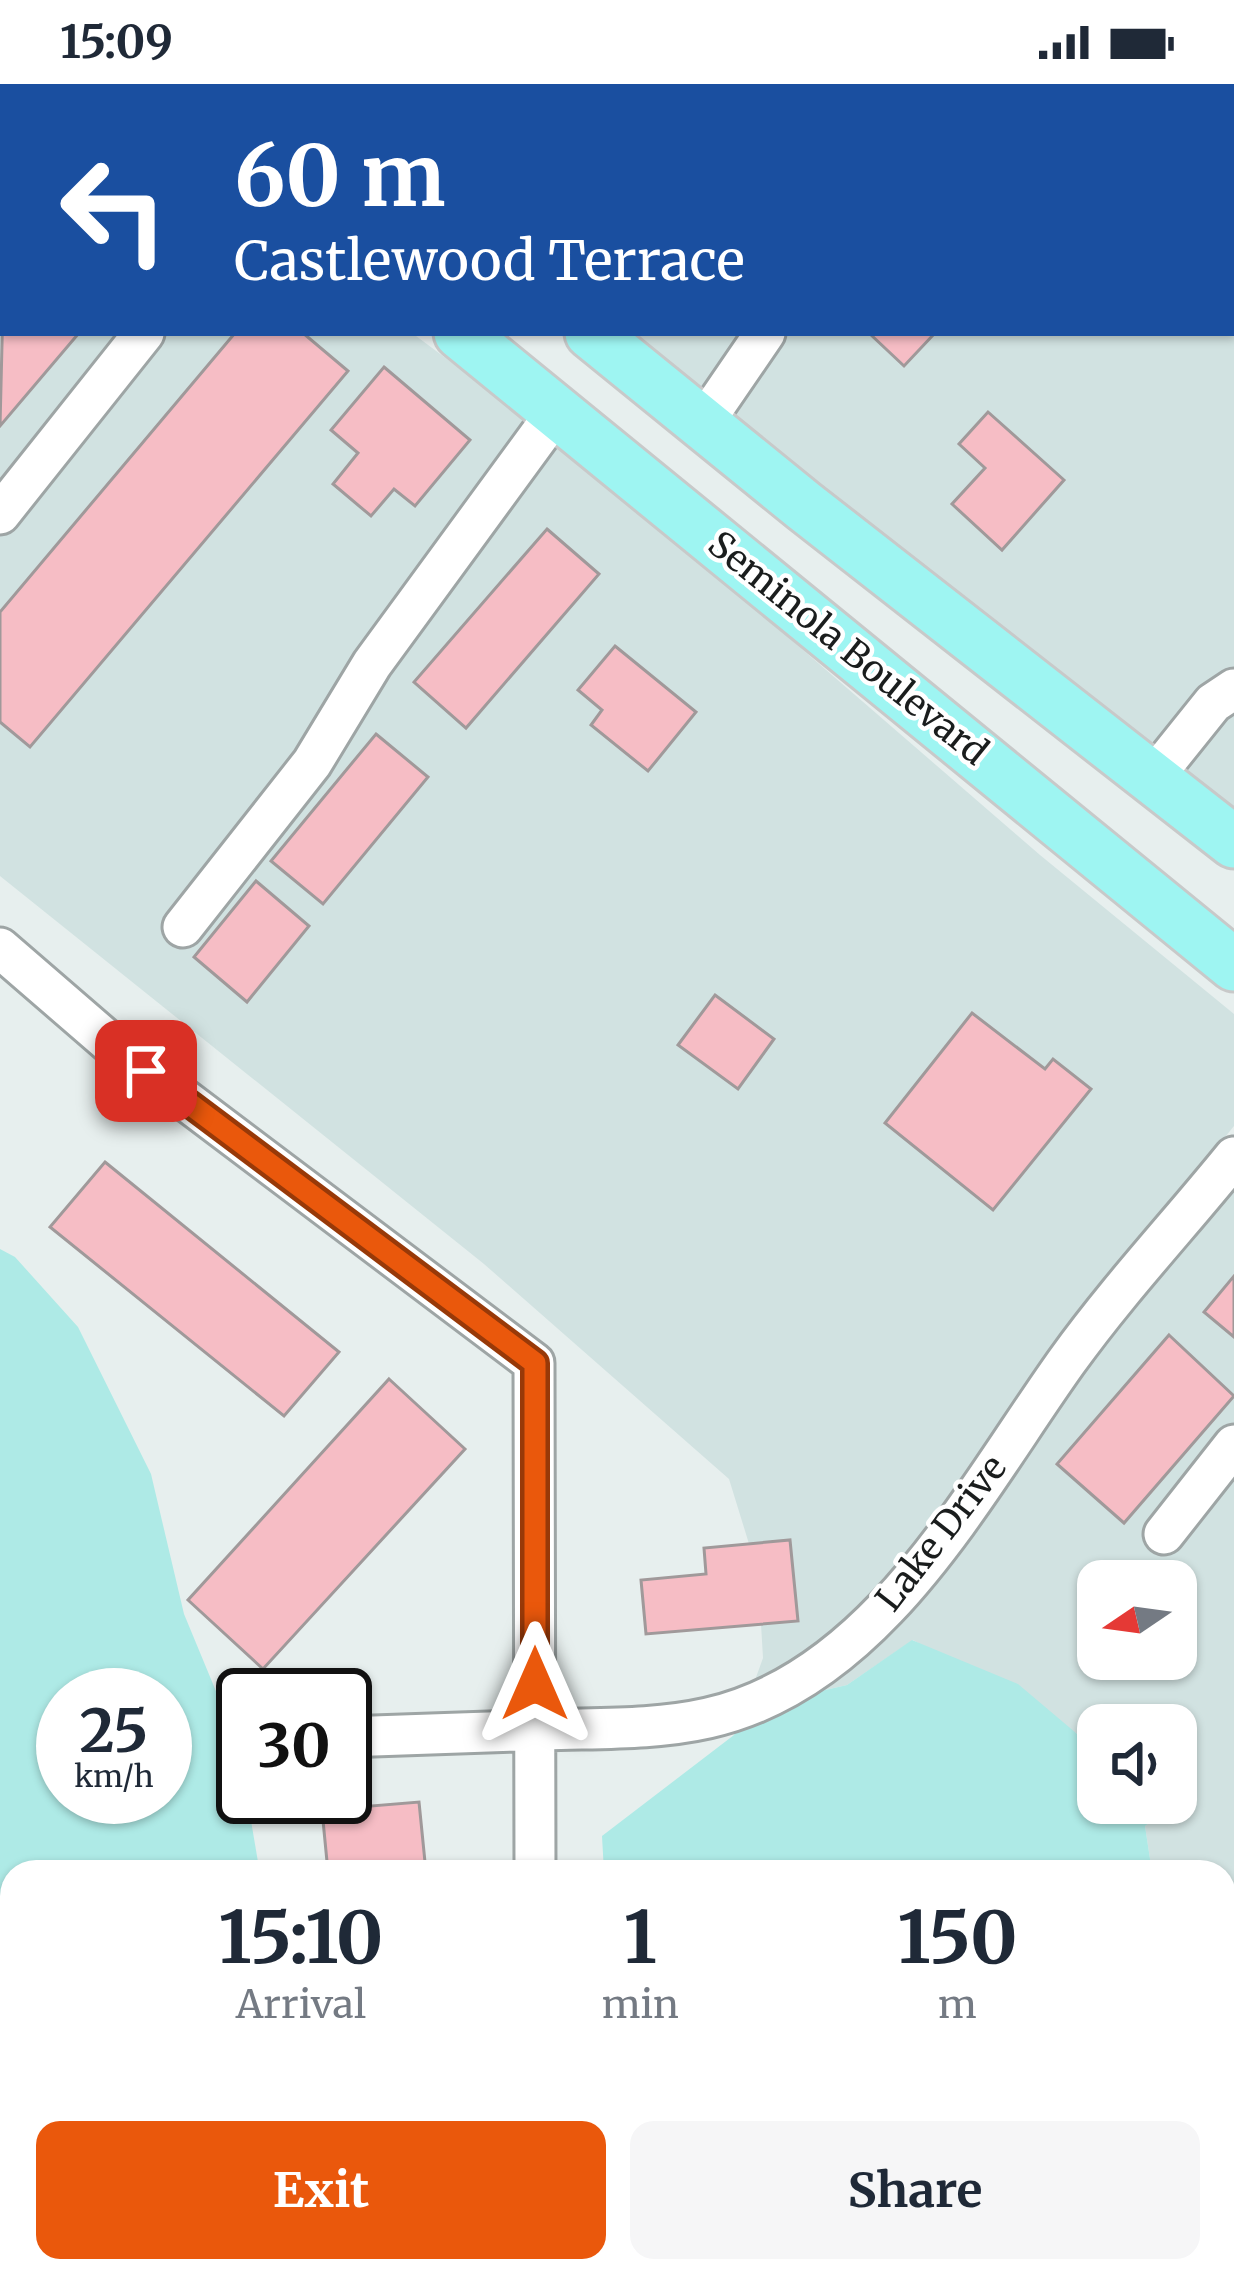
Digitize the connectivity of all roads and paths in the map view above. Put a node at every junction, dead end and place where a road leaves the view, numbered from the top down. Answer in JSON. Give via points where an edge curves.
{"nodes":[{"id":1,"x":142,"y":336,"type":"edge"},
{"id":2,"x":464,"y":336,"type":"edge"},
{"id":3,"x":595,"y":336,"type":"edge"},
{"id":4,"x":763,"y":336,"type":"edge"},
{"id":5,"x":557,"y":411,"type":"junction"},
{"id":6,"x":702,"y":425,"type":"junction"},
{"id":7,"x":0,"y":514,"type":"edge"},
{"id":8,"x":1234,"y":689,"type":"edge"},
{"id":9,"x":1152,"y":778,"type":"junction"},
{"id":10,"x":1234,"y":842,"type":"edge"},
{"id":11,"x":183,"y":927,"type":"dead end"},
{"id":12,"x":0,"y":948,"type":"edge"},
{"id":13,"x":1234,"y":965,"type":"edge"},
{"id":14,"x":1234,"y":1157,"type":"edge"},
{"id":15,"x":1234,"y":1445,"type":"edge"},
{"id":16,"x":1164,"y":1534,"type":"dead end"},
{"id":17,"x":536,"y":1730,"type":"junction"},
{"id":18,"x":372,"y":1736,"type":"edge"},
{"id":19,"x":535,"y":1860,"type":"edge"}],
"edges":[{"from":1,"to":7,"type":"street"},
{"from":2,"to":5,"type":"main road","name":"Seminola Boulevard"},
{"from":3,"to":6,"type":"main road"},
{"from":4,"to":6,"type":"street"},
{"from":5,"to":11,"type":"street","via":[[372,664],[312,763]]},
{"from":5,"to":13,"type":"main road","name":"Seminola Boulevard"},
{"from":6,"to":9,"type":"main road"},
{"from":8,"to":9,"type":"street"},
{"from":9,"to":10,"type":"main road"},
{"from":12,"to":17,"type":"street","via":[[111,1044],[535,1363]]},
{"from":14,"to":17,"type":"street","name":"Lake Drive","via":[[1069,1358],[952,1532],[888,1607],[812,1671],[711,1718]]},
{"from":15,"to":16,"type":"street"},
{"from":17,"to":18,"type":"street","name":"Lake Drive"},
{"from":17,"to":19,"type":"street"}]}
